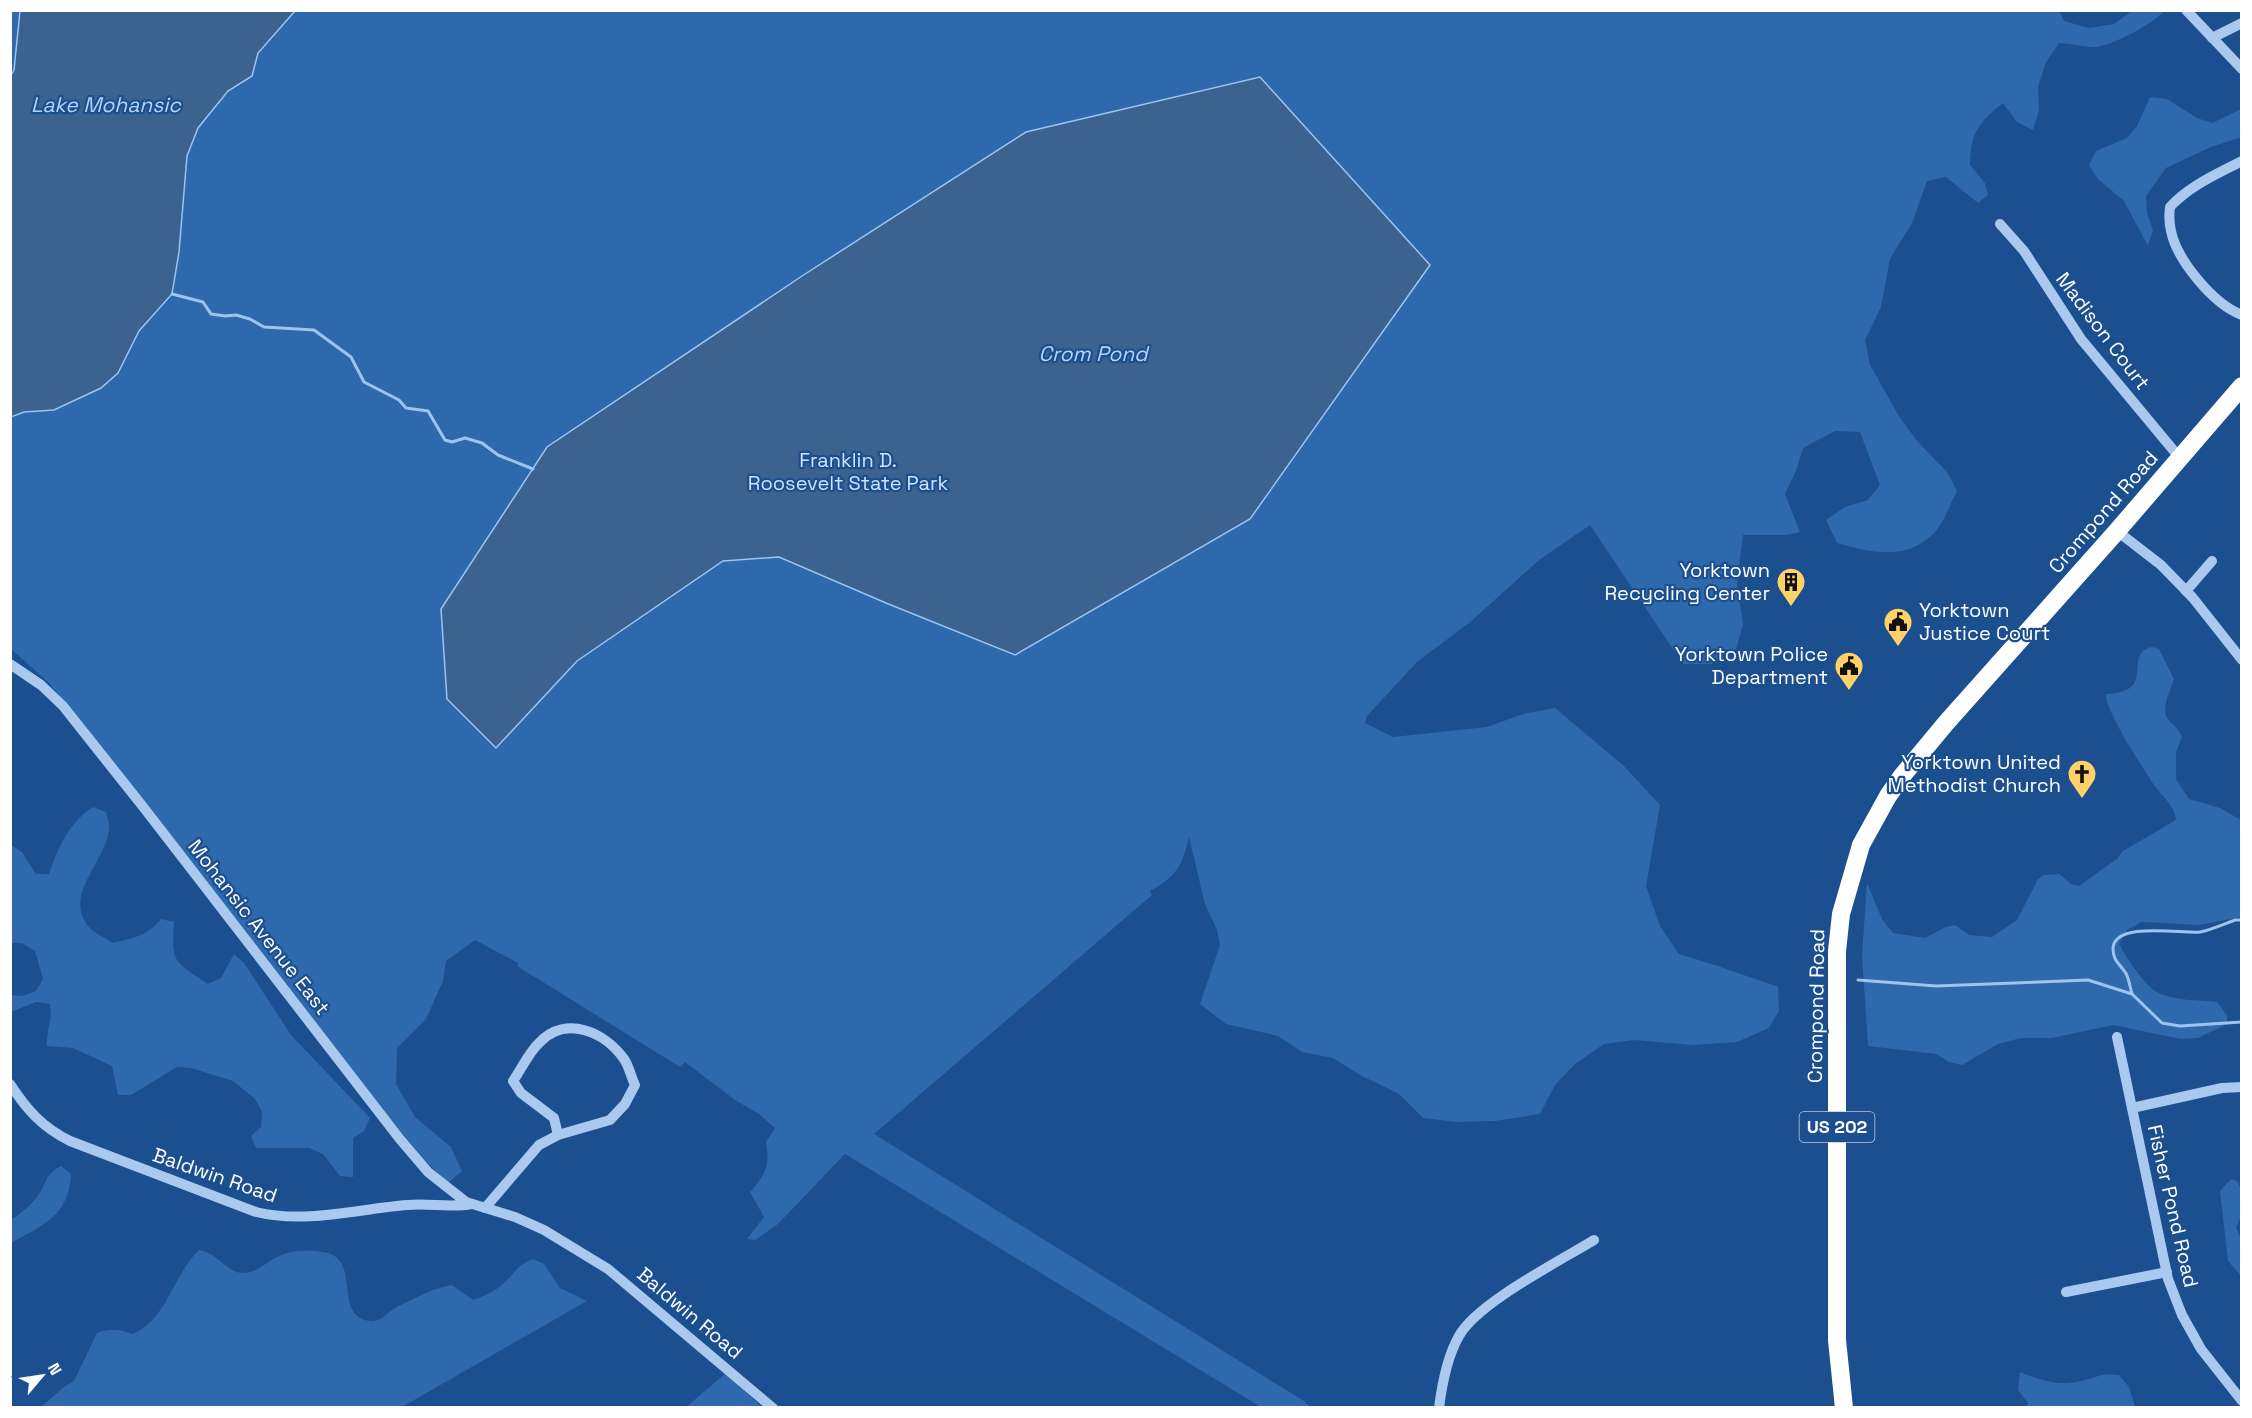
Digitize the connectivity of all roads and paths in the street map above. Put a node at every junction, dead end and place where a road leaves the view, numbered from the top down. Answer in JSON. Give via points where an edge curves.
{"nodes":[{"id":1,"x":2186,"y":10,"type":"edge"},
{"id":2,"x":2241,"y":23,"type":"edge"},
{"id":3,"x":2212,"y":38,"type":"junction"},
{"id":4,"x":2241,"y":69,"type":"edge"},
{"id":5,"x":2241,"y":161,"type":"edge"},
{"id":6,"x":2000,"y":224,"type":"dead end"},
{"id":7,"x":2241,"y":315,"type":"edge"},
{"id":8,"x":2241,"y":386,"type":"edge"},
{"id":9,"x":2180,"y":458,"type":"junction"},
{"id":10,"x":2117,"y":531,"type":"junction"},
{"id":11,"x":2212,"y":561,"type":"dead end"},
{"id":12,"x":2186,"y":591,"type":"junction"},
{"id":13,"x":2238,"y":648,"type":"edge"},
{"id":14,"x":2241,"y":660,"type":"edge"},
{"id":15,"x":10,"y":664,"type":"edge"},
{"id":16,"x":2117,"y":1037,"type":"dead end"},
{"id":17,"x":10,"y":1084,"type":"edge"},
{"id":18,"x":2241,"y":1087,"type":"edge"},
{"id":19,"x":2132,"y":1108,"type":"junction"},
{"id":20,"x":558,"y":1135,"type":"junction"},
{"id":21,"x":480,"y":1206,"type":"junction"},
{"id":22,"x":1594,"y":1240,"type":"dead end"},
{"id":23,"x":2167,"y":1272,"type":"junction"},
{"id":24,"x":2066,"y":1292,"type":"dead end"},
{"id":25,"x":2241,"y":1401,"type":"edge"},
{"id":26,"x":773,"y":1407,"type":"edge"},
{"id":27,"x":1439,"y":1407,"type":"edge"},
{"id":28,"x":1844,"y":1407,"type":"edge"}],
"edges":[{"from":1,"to":3,"type":"street"},
{"from":2,"to":3,"type":"street"},
{"from":3,"to":4,"type":"street"},
{"from":5,"to":7,"type":"street","via":[[2192,189],[2170,207],[2171,232],[2180,255],[2216,298]]},
{"from":6,"to":9,"type":"street","name":"Madison Court","via":[[2024,251],[2081,339]]},
{"from":8,"to":9,"type":"highway","name":"Crompond Road","number":"US 202"},
{"from":9,"to":10,"type":"highway","name":"Crompond Road","number":"US 202"},
{"from":10,"to":12,"type":"street","via":[[2161,565]]},
{"from":10,"to":28,"type":"highway","name":"Crompond Road","number":"US 202","via":[[1923,750],[1888,796],[1854,864],[1841,914],[1837,951],[1837,1340]]},
{"from":11,"to":12,"type":"street"},
{"from":12,"to":13,"type":"street"},
{"from":13,"to":14,"type":"street"},
{"from":15,"to":21,"type":"street","name":"Mohansic Avenue East","via":[[63,706],[413,1155],[442,1184]]},
{"from":16,"to":19,"type":"street","name":"Fisher Pond Road"},
{"from":17,"to":21,"type":"street","name":"Baldwin Road","via":[[38,1120],[54,1133],[256,1212],[297,1217],[416,1204]]},
{"from":18,"to":19,"type":"street"},
{"from":19,"to":23,"type":"street","name":"Fisher Pond Road"},
{"from":20,"to":20,"type":"street","via":[[610,1120],[625,1104],[634,1085],[624,1059],[586,1029],[566,1028],[540,1041],[513,1081],[521,1093],[554,1118]]},
{"from":20,"to":21,"type":"street","via":[[539,1145]]},
{"from":21,"to":26,"type":"street","name":"Baldwin Road","via":[[544,1230],[608,1269]]},
{"from":22,"to":27,"type":"street","via":[[1501,1296],[1472,1320],[1459,1335],[1451,1355]]},
{"from":23,"to":24,"type":"street"},
{"from":23,"to":25,"type":"street","name":"Fisher Pond Road","via":[[2182,1315],[2201,1349]]}]}
